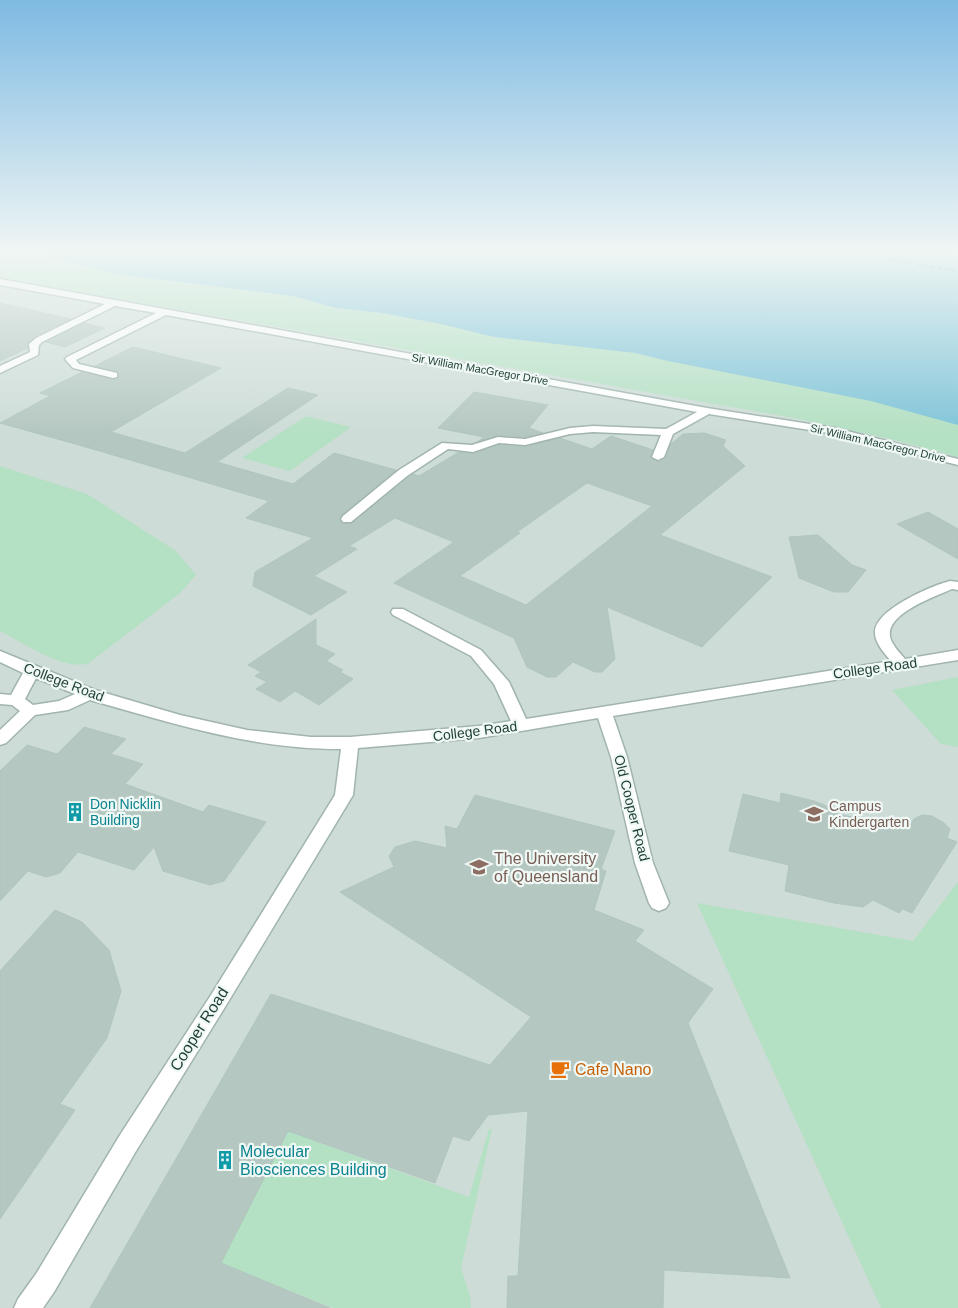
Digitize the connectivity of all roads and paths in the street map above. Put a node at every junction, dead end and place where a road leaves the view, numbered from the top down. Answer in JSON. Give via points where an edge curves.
{"nodes":[{"id":1,"x":96,"y":312,"type":"edge"},
{"id":2,"x":165,"y":312,"type":"joint"},
{"id":3,"x":0,"y":370,"type":"edge"},
{"id":4,"x":112,"y":375,"type":"dead end"},
{"id":5,"x":707,"y":411,"type":"junction"},
{"id":6,"x":668,"y":432,"type":"junction"},
{"id":7,"x":658,"y":457,"type":"dead end"},
{"id":8,"x":958,"y":462,"type":"edge"},
{"id":9,"x":347,"y":519,"type":"dead end"},
{"id":10,"x":958,"y":586,"type":"edge"},
{"id":11,"x":398,"y":612,"type":"dead end"},
{"id":12,"x":958,"y":655,"type":"edge"},
{"id":13,"x":0,"y":656,"type":"edge"},
{"id":14,"x":901,"y":664,"type":"junction"},
{"id":15,"x":32,"y":671,"type":"junction"},
{"id":16,"x":89,"y":694,"type":"junction"},
{"id":17,"x":8,"y":699,"type":"edge"},
{"id":18,"x":30,"y":711,"type":"junction"},
{"id":19,"x":604,"y":713,"type":"junction"},
{"id":20,"x":521,"y":726,"type":"junction"},
{"id":21,"x":0,"y":739,"type":"edge"},
{"id":22,"x":350,"y":743,"type":"junction"},
{"id":23,"x":658,"y":903,"type":"dead end"},
{"id":24,"x":27,"y":1308,"type":"edge"}],
"edges":[{"from":1,"to":3,"type":"street","via":[[39,340],[34,344],[34,352]]},
{"from":2,"to":4,"type":"street","via":[[70,359],[76,366]]},
{"from":2,"to":5,"type":"street","name":"Sir William MacGregor Drive"},
{"from":5,"to":6,"type":"street"},
{"from":5,"to":8,"type":"street","name":"Sir William MacGregor Drive","via":[[835,431]]},
{"from":6,"to":7,"type":"street"},
{"from":6,"to":9,"type":"street","via":[[593,429],[524,442],[498,440],[473,449],[446,445],[403,473]]},
{"from":10,"to":14,"type":"street","via":[[950,585],[899,608],[885,622],[882,638]]},
{"from":11,"to":20,"type":"street","via":[[476,653],[501,682]]},
{"from":12,"to":14,"type":"street","name":"College Road"},
{"from":13,"to":15,"type":"street","name":"College Road"},
{"from":14,"to":19,"type":"street","name":"College Road"},
{"from":15,"to":16,"type":"street","name":"College Road"},
{"from":15,"to":17,"type":"street"},
{"from":16,"to":18,"type":"street","via":[[62,706]]},
{"from":16,"to":22,"type":"street","name":"College Road","via":[[247,736],[311,743]]},
{"from":17,"to":18,"type":"street"},
{"from":18,"to":21,"type":"street"},
{"from":19,"to":20,"type":"street","name":"College Road"},
{"from":19,"to":23,"type":"street","name":"Old Cooper Road","via":[[620,757],[644,863]]},
{"from":20,"to":22,"type":"street","name":"College Road"},
{"from":22,"to":24,"type":"street","name":"Cooper Road","via":[[344,795],[128,1143],[45,1284]]}]}
